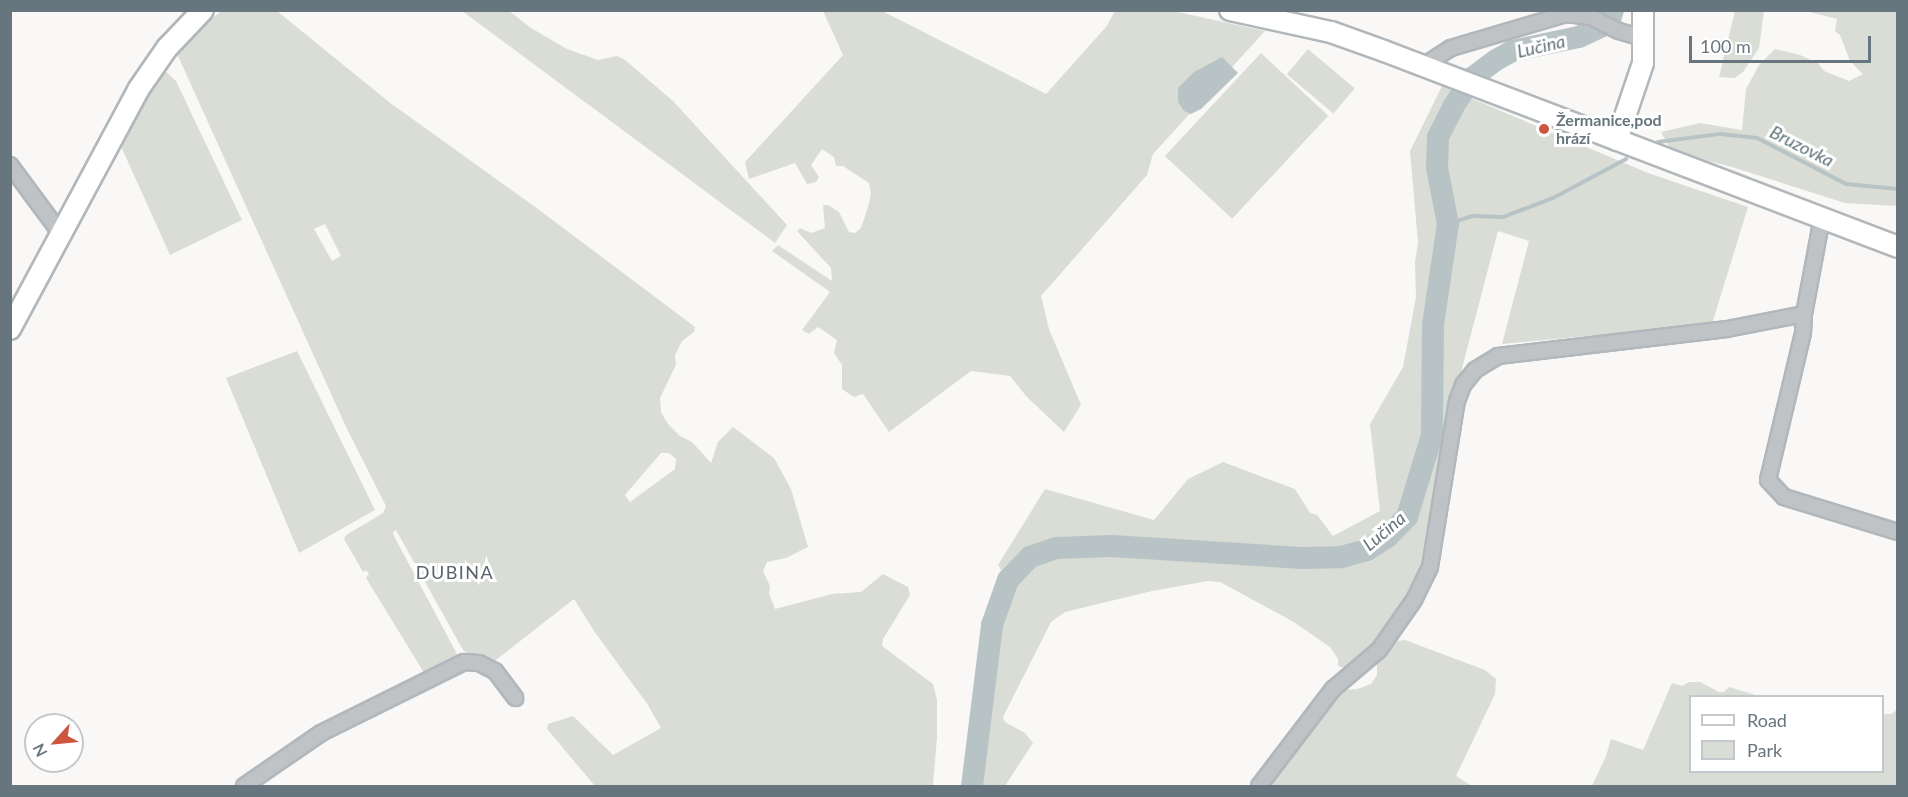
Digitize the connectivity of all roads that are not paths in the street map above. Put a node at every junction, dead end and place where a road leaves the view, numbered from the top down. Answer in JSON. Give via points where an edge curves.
{"nodes":[{"id":1,"x":203,"y":10,"type":"edge"},
{"id":2,"x":1230,"y":10,"type":"edge"},
{"id":3,"x":1643,"y":10,"type":"edge"},
{"id":4,"x":1565,"y":12,"type":"edge"},
{"id":5,"x":1645,"y":39,"type":"junction"},
{"id":6,"x":1424,"y":66,"type":"junction"},
{"id":7,"x":1617,"y":140,"type":"junction"},
{"id":8,"x":10,"y":165,"type":"edge"},
{"id":9,"x":1822,"y":218,"type":"junction"},
{"id":10,"x":61,"y":234,"type":"junction"},
{"id":11,"x":1898,"y":247,"type":"edge"},
{"id":12,"x":1804,"y":314,"type":"junction"},
{"id":13,"x":10,"y":329,"type":"edge"},
{"id":14,"x":1898,"y":532,"type":"edge"},
{"id":15,"x":516,"y":698,"type":"dead end"},
{"id":16,"x":244,"y":786,"type":"edge"},
{"id":17,"x":1259,"y":786,"type":"edge"}],
"edges":[{"from":1,"to":10,"type":"street","via":[[172,41],[151,70]]},
{"from":2,"to":6,"type":"street","via":[[1331,32]]},
{"from":3,"to":5,"type":"street"},
{"from":4,"to":5,"type":"street","via":[[1591,17]]},
{"from":4,"to":6,"type":"street","via":[[1451,48]]},
{"from":5,"to":7,"type":"street","via":[[1639,82]]},
{"from":6,"to":7,"type":"street"},
{"from":7,"to":9,"type":"street"},
{"from":8,"to":10,"type":"street"},
{"from":9,"to":11,"type":"street"},
{"from":9,"to":12,"type":"street"},
{"from":10,"to":13,"type":"street"},
{"from":12,"to":14,"type":"street","via":[[1803,333],[1768,480],[1784,497]]},
{"from":12,"to":17,"type":"street","via":[[1727,329],[1498,356],[1475,370],[1457,400],[1430,567],[1414,600],[1379,650],[1333,689]]},
{"from":15,"to":16,"type":"street","via":[[495,671],[479,663],[464,662],[321,733]]}]}
